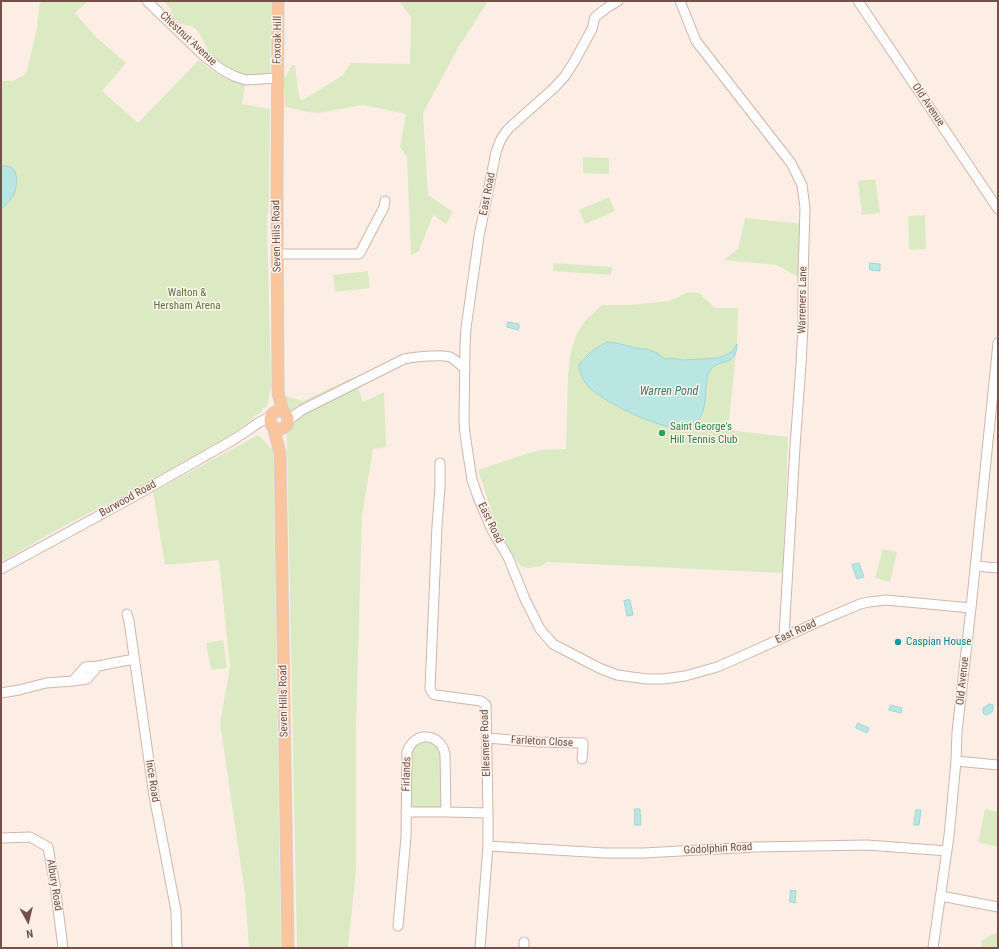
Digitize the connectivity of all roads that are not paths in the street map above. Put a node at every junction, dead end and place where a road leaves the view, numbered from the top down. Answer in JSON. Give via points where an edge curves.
{"nodes":[{"id":1,"x":148,"y":1,"type":"edge"},
{"id":2,"x":278,"y":1,"type":"edge"},
{"id":3,"x":618,"y":1,"type":"edge"},
{"id":4,"x":680,"y":1,"type":"edge"},
{"id":5,"x":858,"y":1,"type":"edge"},
{"id":6,"x":277,"y":78,"type":"junction"},
{"id":7,"x":385,"y":202,"type":"dead end"},
{"id":8,"x":998,"y":209,"type":"edge"},
{"id":9,"x":277,"y":254,"type":"junction"},
{"id":10,"x":998,"y":342,"type":"edge"},
{"id":11,"x":465,"y":345,"type":"junction"},
{"id":12,"x":448,"y":357,"type":"junction"},
{"id":13,"x":465,"y":369,"type":"junction"},
{"id":14,"x":997,"y":370,"type":"edge"},
{"id":15,"x":279,"y":419,"type":"junction"},
{"id":16,"x":440,"y":463,"type":"dead end"},
{"id":17,"x":975,"y":566,"type":"junction"},
{"id":18,"x":998,"y":568,"type":"edge"},
{"id":19,"x":1,"y":569,"type":"edge"},
{"id":20,"x":971,"y":608,"type":"junction"},
{"id":21,"x":127,"y":614,"type":"dead end"},
{"id":22,"x":784,"y":636,"type":"junction"},
{"id":23,"x":134,"y":659,"type":"junction"},
{"id":24,"x":1,"y":693,"type":"edge"},
{"id":25,"x":486,"y":738,"type":"junction"},
{"id":26,"x":582,"y":759,"type":"dead end"},
{"id":27,"x":956,"y":761,"type":"junction"},
{"id":28,"x":998,"y":765,"type":"edge"},
{"id":29,"x":406,"y":812,"type":"junction"},
{"id":30,"x":446,"y":812,"type":"junction"},
{"id":31,"x":488,"y":813,"type":"junction"},
{"id":32,"x":1,"y":838,"type":"edge"},
{"id":33,"x":488,"y":846,"type":"junction"},
{"id":34,"x":947,"y":851,"type":"junction"},
{"id":35,"x":941,"y":896,"type":"junction"},
{"id":36,"x":998,"y":906,"type":"edge"},
{"id":37,"x":398,"y":926,"type":"dead end"},
{"id":38,"x":63,"y":948,"type":"edge"},
{"id":39,"x":178,"y":948,"type":"edge"},
{"id":40,"x":288,"y":948,"type":"edge"},
{"id":41,"x":480,"y":948,"type":"edge"},
{"id":42,"x":933,"y":948,"type":"edge"}],
"edges":[{"from":1,"to":6,"type":"street","name":"Chestnut Avenue","via":[[220,69],[246,80]]},
{"from":2,"to":6,"type":"main road","name":"Foxoak Hill"},
{"from":3,"to":11,"type":"street","name":"East Road","via":[[595,17],[584,46],[565,76],[508,129],[501,139],[496,152],[479,236]]},
{"from":4,"to":22,"type":"street","name":"Warreners Lane","via":[[696,41],[792,163],[802,185],[805,208],[803,326]]},
{"from":5,"to":8,"type":"street","name":"Old Avenue"},
{"from":6,"to":9,"type":"main road","name":"Seven Hills Road"},
{"from":7,"to":9,"type":"street","via":[[359,254]]},
{"from":9,"to":15,"type":"main road","name":"Seven Hills Road"},
{"from":10,"to":14,"type":"street","name":"Old Avenue"},
{"from":11,"to":12,"type":"street"},
{"from":11,"to":13,"type":"street","name":"East Road"},
{"from":12,"to":13,"type":"street"},
{"from":12,"to":15,"type":"street","name":"Burwood Road","via":[[415,356],[398,361]]},
{"from":13,"to":22,"type":"street","name":"East Road","via":[[464,421],[471,474],[478,497],[540,629],[553,644],[599,668],[617,674],[663,679],[686,676],[717,666]]},
{"from":14,"to":17,"type":"street","name":"Old Avenue"},
{"from":15,"to":19,"type":"street","name":"Burwood Road","via":[[254,426],[133,497]]},
{"from":15,"to":40,"type":"main road","name":"Seven Hills Road"},
{"from":16,"to":25,"type":"street","name":"Ellesmere Road","via":[[430,689],[436,695],[484,702]]},
{"from":17,"to":18,"type":"street"},
{"from":17,"to":20,"type":"street","name":"Old Avenue"},
{"from":20,"to":22,"type":"street","name":"East Road","via":[[886,600],[869,602]]},
{"from":20,"to":27,"type":"street","name":"Old Avenue"},
{"from":21,"to":23,"type":"street","name":"Ince Road"},
{"from":23,"to":24,"type":"street","via":[[98,666],[87,678],[46,683]]},
{"from":23,"to":39,"type":"street","name":"Ince Road","via":[[154,796],[176,911]]},
{"from":25,"to":26,"type":"street","name":"Farleton Close","via":[[582,744]]},
{"from":25,"to":31,"type":"street","name":"Ellesmere Road"},
{"from":27,"to":28,"type":"street"},
{"from":27,"to":34,"type":"street","name":"Old Avenue"},
{"from":29,"to":30,"type":"street"},
{"from":29,"to":30,"type":"street","name":"Firlands","via":[[407,752],[414,741],[424,737],[437,740],[444,749]]},
{"from":29,"to":37,"type":"street","name":"Firlands"},
{"from":30,"to":31,"type":"street"},
{"from":31,"to":33,"type":"street","name":"Ellesmere Road"},
{"from":32,"to":38,"type":"street","name":"Albury Road","via":[[30,837],[48,847]]},
{"from":33,"to":34,"type":"street","name":"Godolphin Road","via":[[606,853],[866,845]]},
{"from":33,"to":41,"type":"street","name":"Ellesmere Road"},
{"from":34,"to":35,"type":"street","name":"Old Avenue"},
{"from":35,"to":36,"type":"street"},
{"from":35,"to":42,"type":"street","name":"Old Avenue"}]}
